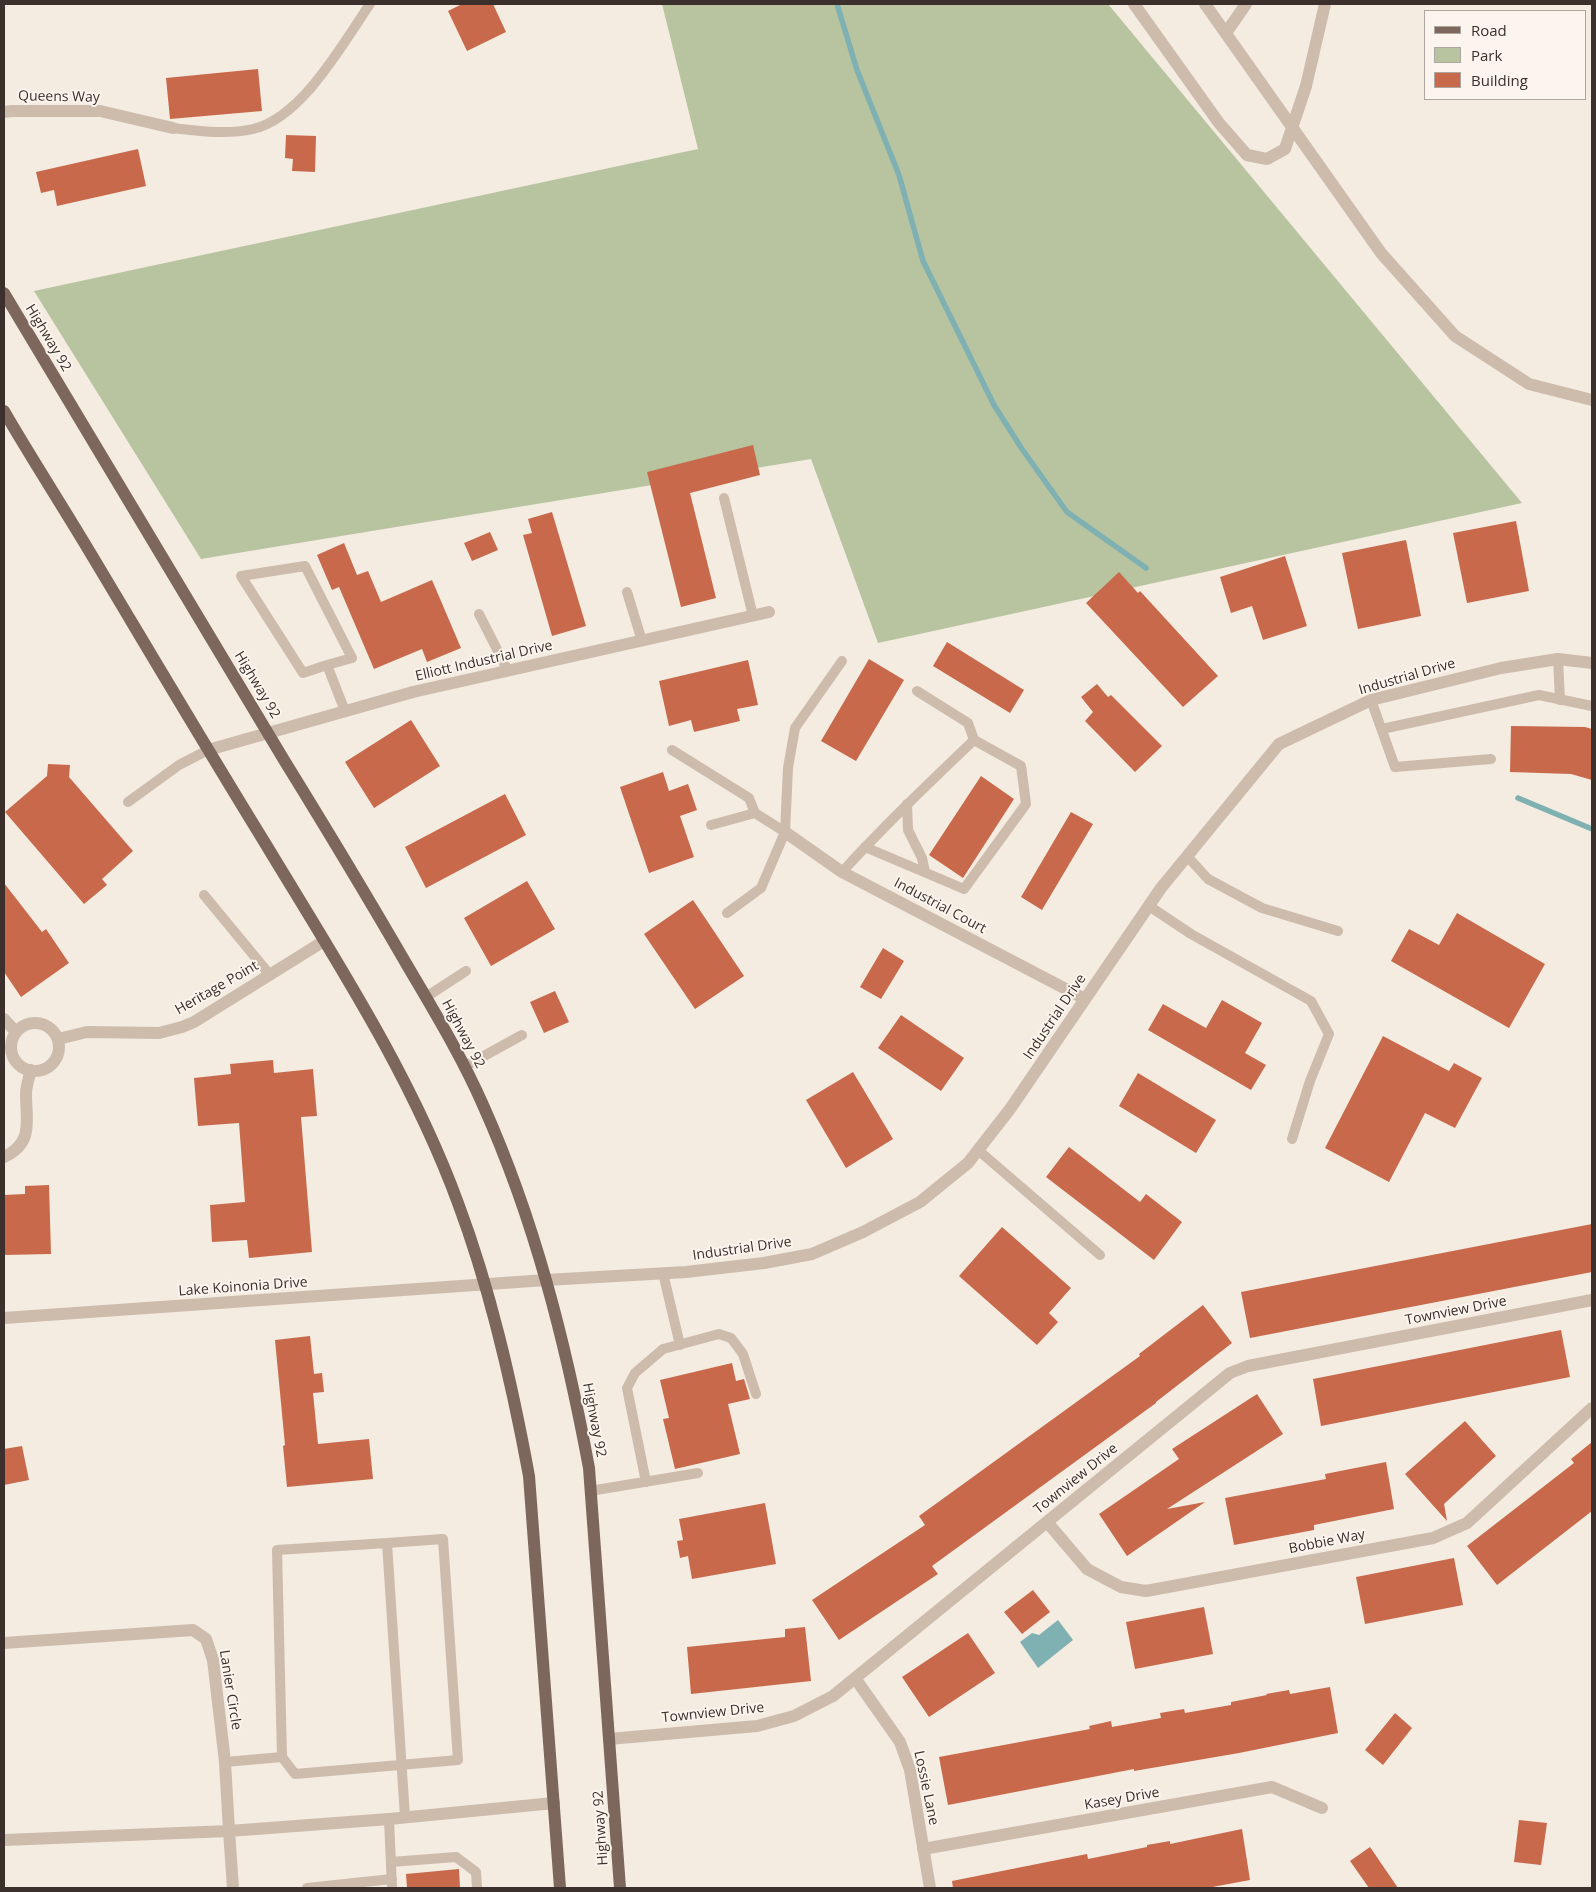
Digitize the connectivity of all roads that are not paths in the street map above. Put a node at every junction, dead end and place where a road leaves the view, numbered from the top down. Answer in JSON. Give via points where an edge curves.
{"nodes":[{"id":1,"x":370,"y":4,"type":"edge"},
{"id":2,"x":1134,"y":4,"type":"edge"},
{"id":3,"x":1205,"y":4,"type":"edge"},
{"id":4,"x":1246,"y":4,"type":"edge"},
{"id":5,"x":1325,"y":4,"type":"edge"},
{"id":6,"x":1226,"y":33,"type":"junction"},
{"id":7,"x":4,"y":112,"type":"edge"},
{"id":8,"x":1293,"y":127,"type":"junction"},
{"id":9,"x":173,"y":128,"type":"joint"},
{"id":10,"x":4,"y":293,"type":"edge"},
{"id":11,"x":1592,"y":400,"type":"edge"},
{"id":12,"x":4,"y":411,"type":"edge"},
{"id":13,"x":724,"y":498,"type":"dead end"},
{"id":14,"x":627,"y":592,"type":"dead end"},
{"id":15,"x":768,"y":612,"type":"dead end"},
{"id":16,"x":479,"y":614,"type":"dead end"},
{"id":17,"x":753,"y":616,"type":"junction"},
{"id":18,"x":642,"y":641,"type":"junction"},
{"id":19,"x":1558,"y":659,"type":"junction"},
{"id":20,"x":842,"y":660,"type":"dead end"},
{"id":21,"x":1592,"y":663,"type":"edge"},
{"id":22,"x":327,"y":665,"type":"junction"},
{"id":23,"x":508,"y":671,"type":"junction"},
{"id":24,"x":917,"y":690,"type":"dead end"},
{"id":25,"x":1371,"y":700,"type":"junction"},
{"id":26,"x":1560,"y":700,"type":"junction"},
{"id":27,"x":1592,"y":706,"type":"edge"},
{"id":28,"x":345,"y":711,"type":"junction"},
{"id":29,"x":1382,"y":729,"type":"junction"},
{"id":30,"x":268,"y":732,"type":"junction"},
{"id":31,"x":974,"y":740,"type":"junction"},
{"id":32,"x":208,"y":750,"type":"junction"},
{"id":33,"x":672,"y":750,"type":"dead end"},
{"id":34,"x":1491,"y":759,"type":"dead end"},
{"id":35,"x":128,"y":802,"type":"dead end"},
{"id":36,"x":907,"y":804,"type":"junction"},
{"id":37,"x":755,"y":814,"type":"junction"},
{"id":38,"x":711,"y":825,"type":"dead end"},
{"id":39,"x":785,"y":832,"type":"junction"},
{"id":40,"x":865,"y":847,"type":"junction"},
{"id":41,"x":1187,"y":856,"type":"junction"},
{"id":42,"x":842,"y":872,"type":"junction"},
{"id":43,"x":925,"y":872,"type":"junction"},
{"id":44,"x":204,"y":895,"type":"dead end"},
{"id":45,"x":1149,"y":906,"type":"junction"},
{"id":46,"x":728,"y":914,"type":"dead end"},
{"id":47,"x":1338,"y":931,"type":"dead end"},
{"id":48,"x":324,"y":941,"type":"junction"},
{"id":49,"x":466,"y":971,"type":"dead end"},
{"id":50,"x":270,"y":975,"type":"junction"},
{"id":51,"x":426,"y":997,"type":"junction"},
{"id":52,"x":1084,"y":999,"type":"junction"},
{"id":53,"x":4,"y":1020,"type":"edge"},
{"id":54,"x":16,"y":1032,"type":"junction"},
{"id":55,"x":522,"y":1035,"type":"dead end"},
{"id":56,"x":58,"y":1039,"type":"junction"},
{"id":57,"x":464,"y":1067,"type":"junction"},
{"id":58,"x":31,"y":1070,"type":"junction"},
{"id":59,"x":1292,"y":1139,"type":"dead end"},
{"id":60,"x":978,"y":1150,"type":"junction"},
{"id":61,"x":4,"y":1156,"type":"edge"},
{"id":62,"x":1100,"y":1255,"type":"dead end"},
{"id":63,"x":663,"y":1273,"type":"junction"},
{"id":64,"x":546,"y":1280,"type":"junction"},
{"id":65,"x":485,"y":1285,"type":"junction"},
{"id":66,"x":1592,"y":1300,"type":"edge"},
{"id":67,"x":4,"y":1318,"type":"edge"},
{"id":68,"x":680,"y":1344,"type":"junction"},
{"id":69,"x":756,"y":1394,"type":"dead end"},
{"id":70,"x":1592,"y":1408,"type":"edge"},
{"id":71,"x":698,"y":1473,"type":"dead end"},
{"id":72,"x":646,"y":1482,"type":"junction"},
{"id":73,"x":590,"y":1491,"type":"junction"},
{"id":74,"x":1047,"y":1522,"type":"junction"},
{"id":75,"x":387,"y":1543,"type":"junction"},
{"id":76,"x":4,"y":1643,"type":"edge"},
{"id":77,"x":855,"y":1678,"type":"junction"},
{"id":78,"x":609,"y":1739,"type":"junction"},
{"id":79,"x":282,"y":1758,"type":"junction"},
{"id":80,"x":225,"y":1762,"type":"junction"},
{"id":81,"x":401,"y":1764,"type":"junction"},
{"id":82,"x":554,"y":1803,"type":"junction"},
{"id":83,"x":1322,"y":1808,"type":"dead end"},
{"id":84,"x":405,"y":1817,"type":"junction"},
{"id":85,"x":389,"y":1819,"type":"junction"},
{"id":86,"x":230,"y":1831,"type":"junction"},
{"id":87,"x":4,"y":1840,"type":"edge"},
{"id":88,"x":923,"y":1849,"type":"junction"},
{"id":89,"x":391,"y":1862,"type":"junction"},
{"id":90,"x":392,"y":1884,"type":"edge"},
{"id":91,"x":233,"y":1888,"type":"edge"},
{"id":92,"x":307,"y":1888,"type":"edge"},
{"id":93,"x":477,"y":1888,"type":"edge"},
{"id":94,"x":560,"y":1888,"type":"edge"},
{"id":95,"x":620,"y":1888,"type":"edge"},
{"id":96,"x":930,"y":1888,"type":"edge"}],
"edges":[{"from":1,"to":9,"type":"lane","via":[[329,66],[278,119],[254,129],[232,132]]},
{"from":2,"to":8,"type":"street","via":[[1219,123],[1247,155],[1268,159],[1285,149]]},
{"from":3,"to":6,"type":"street"},
{"from":4,"to":6,"type":"street"},
{"from":5,"to":8,"type":"street"},
{"from":6,"to":8,"type":"street"},
{"from":7,"to":9,"type":"street","name":"Queens Way","via":[[100,111]]},
{"from":8,"to":11,"type":"street","via":[[1381,253],[1454,336],[1529,384]]},
{"from":10,"to":30,"type":"main road","name":"Highway 92"},
{"from":12,"to":32,"type":"main road"},
{"from":13,"to":17,"type":"lane"},
{"from":14,"to":18,"type":"lane"},
{"from":15,"to":17,"type":"street","name":"Elliott Industrial Drive"},
{"from":16,"to":23,"type":"lane"},
{"from":17,"to":18,"type":"street","name":"Elliott Industrial Drive"},
{"from":18,"to":23,"type":"street","name":"Elliott Industrial Drive"},
{"from":19,"to":21,"type":"street","name":"Industrial Drive"},
{"from":19,"to":25,"type":"street","name":"Industrial Drive","via":[[1501,668]]},
{"from":19,"to":26,"type":"lane"},
{"from":20,"to":39,"type":"lane","via":[[794,728],[788,768]]},
{"from":22,"to":22,"type":"lane","via":[[352,658],[305,566],[241,576],[303,672]]},
{"from":22,"to":28,"type":"lane"},
{"from":23,"to":28,"type":"street","name":"Elliott Industrial Drive"},
{"from":24,"to":31,"type":"lane","via":[[968,723]]},
{"from":25,"to":29,"type":"lane"},
{"from":25,"to":41,"type":"street","name":"Industrial Drive","via":[[1279,744]]},
{"from":26,"to":27,"type":"lane"},
{"from":26,"to":29,"type":"lane","via":[[1539,695]]},
{"from":28,"to":30,"type":"street","name":"Elliott Industrial Drive"},
{"from":29,"to":34,"type":"lane","via":[[1395,767]]},
{"from":30,"to":32,"type":"street","name":"Elliott Industrial Drive"},
{"from":30,"to":51,"type":"main road","name":"Highway 92"},
{"from":31,"to":36,"type":"lane"},
{"from":31,"to":43,"type":"lane","via":[[1021,766],[1026,804],[964,889]]},
{"from":32,"to":35,"type":"lane","via":[[179,765]]},
{"from":32,"to":48,"type":"main road"},
{"from":33,"to":37,"type":"lane","via":[[749,798]]},
{"from":36,"to":40,"type":"lane"},
{"from":36,"to":43,"type":"lane","via":[[908,830]]},
{"from":37,"to":38,"type":"lane"},
{"from":37,"to":39,"type":"lane"},
{"from":39,"to":42,"type":"street","name":"Industrial Court"},
{"from":39,"to":46,"type":"lane","via":[[761,888]]},
{"from":40,"to":42,"type":"lane"},
{"from":40,"to":43,"type":"lane"},
{"from":41,"to":45,"type":"street","name":"Industrial Drive"},
{"from":41,"to":47,"type":"lane","via":[[1208,879],[1262,908]]},
{"from":42,"to":52,"type":"street","name":"Industrial Court"},
{"from":44,"to":50,"type":"lane"},
{"from":45,"to":52,"type":"street","name":"Industrial Drive"},
{"from":45,"to":59,"type":"lane","via":[[1191,934],[1311,1002],[1329,1034]]},
{"from":48,"to":50,"type":"street","name":"Heritage Point"},
{"from":48,"to":65,"type":"main road","via":[[397,1067],[428,1129],[458,1203]]},
{"from":49,"to":51,"type":"lane"},
{"from":50,"to":56,"type":"street","name":"Heritage Point","via":[[182,1027],[159,1033],[87,1032]]},
{"from":51,"to":57,"type":"main road","name":"Highway 92"},
{"from":52,"to":60,"type":"street","name":"Industrial Drive","via":[[1010,1109]]},
{"from":53,"to":54,"type":"street"},
{"from":54,"to":56,"type":"street","via":[[35,1022],[49,1027]]},
{"from":54,"to":58,"type":"street","via":[[12,1039],[12,1055],[16,1062]]},
{"from":55,"to":57,"type":"lane"},
{"from":56,"to":58,"type":"street","via":[[59,1048],[53,1063],[46,1068]]},
{"from":57,"to":64,"type":"main road","name":"Highway 92","via":[[515,1182]]},
{"from":58,"to":61,"type":"street","via":[[26,1092],[27,1131],[19,1147]]},
{"from":60,"to":62,"type":"lane"},
{"from":60,"to":63,"type":"street","name":"Industrial Drive","via":[[968,1163],[920,1202],[812,1254],[764,1263]]},
{"from":63,"to":64,"type":"street","name":"Industrial Drive"},
{"from":63,"to":68,"type":"lane"},
{"from":64,"to":65,"type":"street","name":"Industrial Drive"},
{"from":64,"to":73,"type":"main road","name":"Highway 92","via":[[578,1412]]},
{"from":65,"to":67,"type":"street","name":"Lake Koinonia Drive"},
{"from":65,"to":82,"type":"main road","via":[[529,1476]]},
{"from":66,"to":74,"type":"street","name":"Townview Drive","via":[[1248,1366],[1230,1373]]},
{"from":68,"to":69,"type":"lane","via":[[720,1334],[731,1338],[743,1354]]},
{"from":68,"to":72,"type":"lane","via":[[663,1349],[635,1373],[627,1388]]},
{"from":70,"to":74,"type":"street","name":"Bobbie Way","via":[[1467,1524],[1433,1538],[1146,1591],[1121,1587],[1087,1569]]},
{"from":71,"to":72,"type":"lane"},
{"from":72,"to":73,"type":"lane"},
{"from":73,"to":78,"type":"main road","name":"Highway 92"},
{"from":74,"to":77,"type":"street","name":"Townview Drive"},
{"from":75,"to":79,"type":"lane","via":[[277,1550]]},
{"from":75,"to":81,"type":"lane"},
{"from":75,"to":81,"type":"lane","via":[[443,1539],[458,1760]]},
{"from":76,"to":80,"type":"street","name":"Lanier Circle","via":[[193,1630],[206,1639],[213,1660]]},
{"from":77,"to":78,"type":"street","name":"Townview Drive","via":[[834,1696],[794,1716],[757,1726]]},
{"from":77,"to":88,"type":"street","name":"Lossie Lane","via":[[900,1742],[910,1770]]},
{"from":78,"to":95,"type":"main road","name":"Highway 92"},
{"from":79,"to":80,"type":"lane"},
{"from":79,"to":81,"type":"lane","via":[[295,1774]]},
{"from":80,"to":86,"type":"street","name":"Lanier Circle"},
{"from":81,"to":84,"type":"lane"},
{"from":82,"to":84,"type":"street"},
{"from":82,"to":94,"type":"main road"},
{"from":83,"to":88,"type":"street","name":"Kasey Drive","via":[[1272,1787]]},
{"from":84,"to":85,"type":"street"},
{"from":85,"to":86,"type":"street"},
{"from":85,"to":89,"type":"lane"},
{"from":86,"to":87,"type":"street"},
{"from":86,"to":91,"type":"street","name":"Lanier Circle"},
{"from":88,"to":96,"type":"street","name":"Lossie Lane"},
{"from":89,"to":90,"type":"lane"},
{"from":89,"to":93,"type":"lane","via":[[456,1857],[476,1872]]},
{"from":90,"to":92,"type":"lane"}]}
